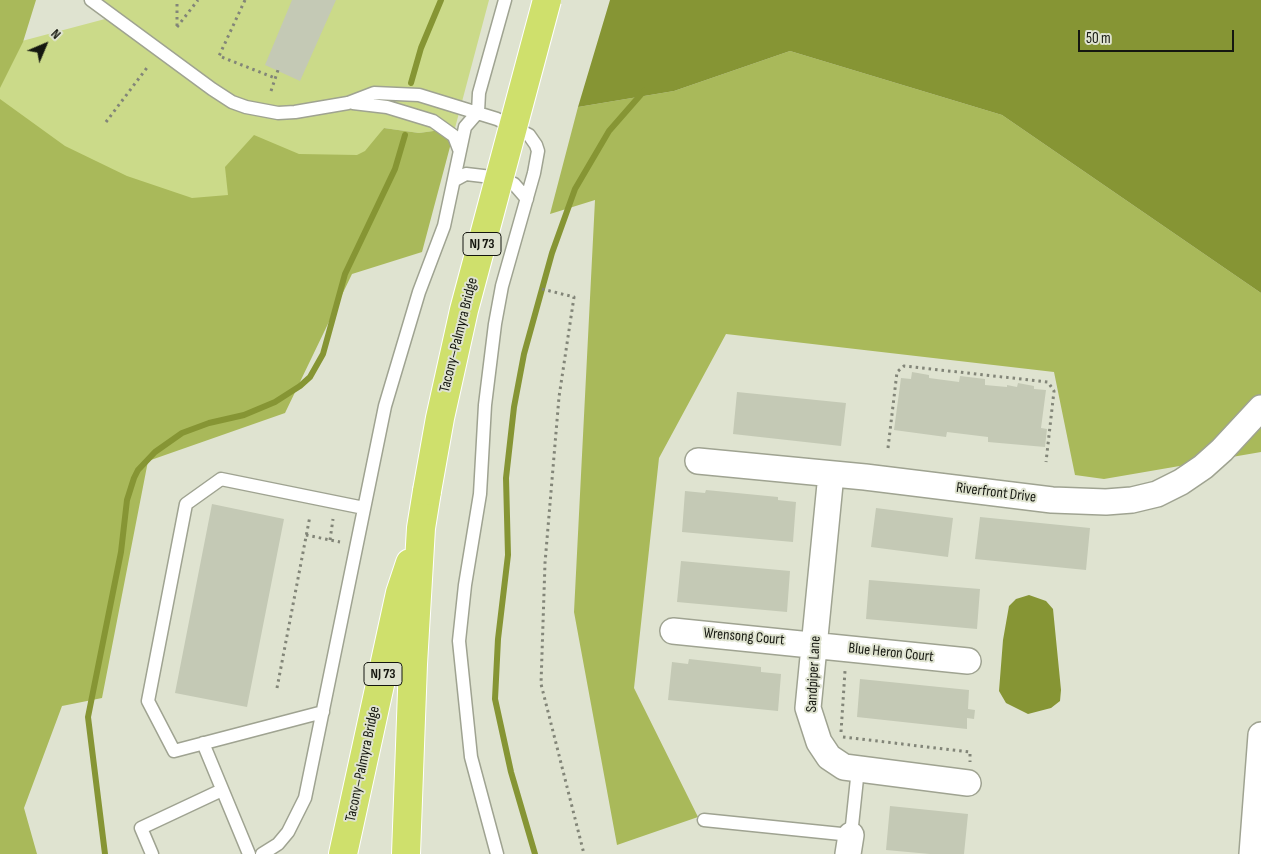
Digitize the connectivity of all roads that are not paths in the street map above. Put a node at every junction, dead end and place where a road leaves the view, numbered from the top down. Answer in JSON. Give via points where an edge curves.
{"nodes":[{"id":1,"x":91,"y":0,"type":"edge"},
{"id":2,"x":505,"y":0,"type":"edge"},
{"id":3,"x":547,"y":0,"type":"edge"},
{"id":4,"x":348,"y":103,"type":"junction"},
{"id":5,"x":478,"y":112,"type":"junction"},
{"id":6,"x":459,"y":149,"type":"junction"},
{"id":7,"x":455,"y":180,"type":"junction"},
{"id":8,"x":527,"y":199,"type":"junction"},
{"id":9,"x":1258,"y":421,"type":"edge"},
{"id":10,"x":698,"y":461,"type":"dead end"},
{"id":11,"x":831,"y":474,"type":"junction"},
{"id":12,"x":364,"y":508,"type":"junction"},
{"id":13,"x":421,"y":528,"type":"junction"},
{"id":14,"x":673,"y":631,"type":"dead end"},
{"id":15,"x":815,"y":644,"type":"junction"},
{"id":16,"x":968,"y":661,"type":"dead end"},
{"id":17,"x":323,"y":712,"type":"junction"},
{"id":18,"x":1261,"y":735,"type":"edge"},
{"id":19,"x":203,"y":743,"type":"junction"},
{"id":20,"x":858,"y":769,"type":"junction"},
{"id":21,"x":968,"y":782,"type":"road end"},
{"id":22,"x":222,"y":790,"type":"junction"},
{"id":23,"x":704,"y":820,"type":"dead end"},
{"id":24,"x":849,"y":845,"type":"edge"},
{"id":25,"x":152,"y":854,"type":"edge"},
{"id":26,"x":249,"y":854,"type":"edge"},
{"id":27,"x":262,"y":854,"type":"edge"},
{"id":28,"x":343,"y":854,"type":"edge"},
{"id":29,"x":406,"y":854,"type":"edge"},
{"id":30,"x":497,"y":854,"type":"edge"},
{"id":31,"x":1252,"y":854,"type":"edge"}],
"edges":[{"from":1,"to":4,"type":"lane","via":[[232,102],[278,113]]},
{"from":2,"to":5,"type":"lane","via":[[479,93]]},
{"from":3,"to":13,"type":"highway","name":"Tacony–Palmyra Bridge","number":"NJ 73","bridge":true,"via":[[451,364]]},
{"from":4,"to":5,"type":"lane","via":[[386,92],[419,95]]},
{"from":4,"to":6,"type":"lane","via":[[416,114],[445,128],[454,136]]},
{"from":5,"to":6,"type":"lane","via":[[465,127]]},
{"from":5,"to":8,"type":"lane","via":[[528,135],[536,144],[537,158]]},
{"from":6,"to":7,"type":"lane"},
{"from":7,"to":8,"type":"lane","via":[[466,174],[500,178],[514,184]]},
{"from":7,"to":12,"type":"lane","via":[[444,226],[398,356]]},
{"from":8,"to":30,"type":"lane","via":[[502,286],[495,324],[485,405],[480,494],[459,641],[471,757]]},
{"from":9,"to":11,"type":"street","name":"Riverfront Drive","via":[[1181,482],[1157,494],[1132,500],[1052,500]]},
{"from":10,"to":11,"type":"street","name":"Riverfront Drive"},
{"from":11,"to":15,"type":"street","name":"Sandpiper Lane"},
{"from":12,"to":17,"type":"lane"},
{"from":12,"to":19,"type":"lane","via":[[221,479],[186,504],[148,701],[174,751]]},
{"from":13,"to":28,"type":"highway","name":"Tacony–Palmyra Bridge","number":"NJ 73","via":[[400,593]]},
{"from":13,"to":29,"type":"highway","name":"Tacony–Palmyra Bridge","number":"NJ 73"},
{"from":14,"to":15,"type":"street","name":"Wrensong Court"},
{"from":15,"to":16,"type":"street","name":"Blue Heron Court"},
{"from":15,"to":20,"type":"street","name":"Sandpiper Lane","via":[[808,708],[812,726],[829,757],[844,767]]},
{"from":17,"to":19,"type":"lane"},
{"from":17,"to":27,"type":"lane","via":[[305,798],[298,815],[278,844]]},
{"from":18,"to":31,"type":"street"},
{"from":19,"to":22,"type":"lane"},
{"from":20,"to":21,"type":"street","name":"Sandpiper Lane"},
{"from":20,"to":24,"type":"lane"},
{"from":22,"to":25,"type":"lane","via":[[141,828]]},
{"from":22,"to":26,"type":"lane"},
{"from":23,"to":24,"type":"lane"}]}
